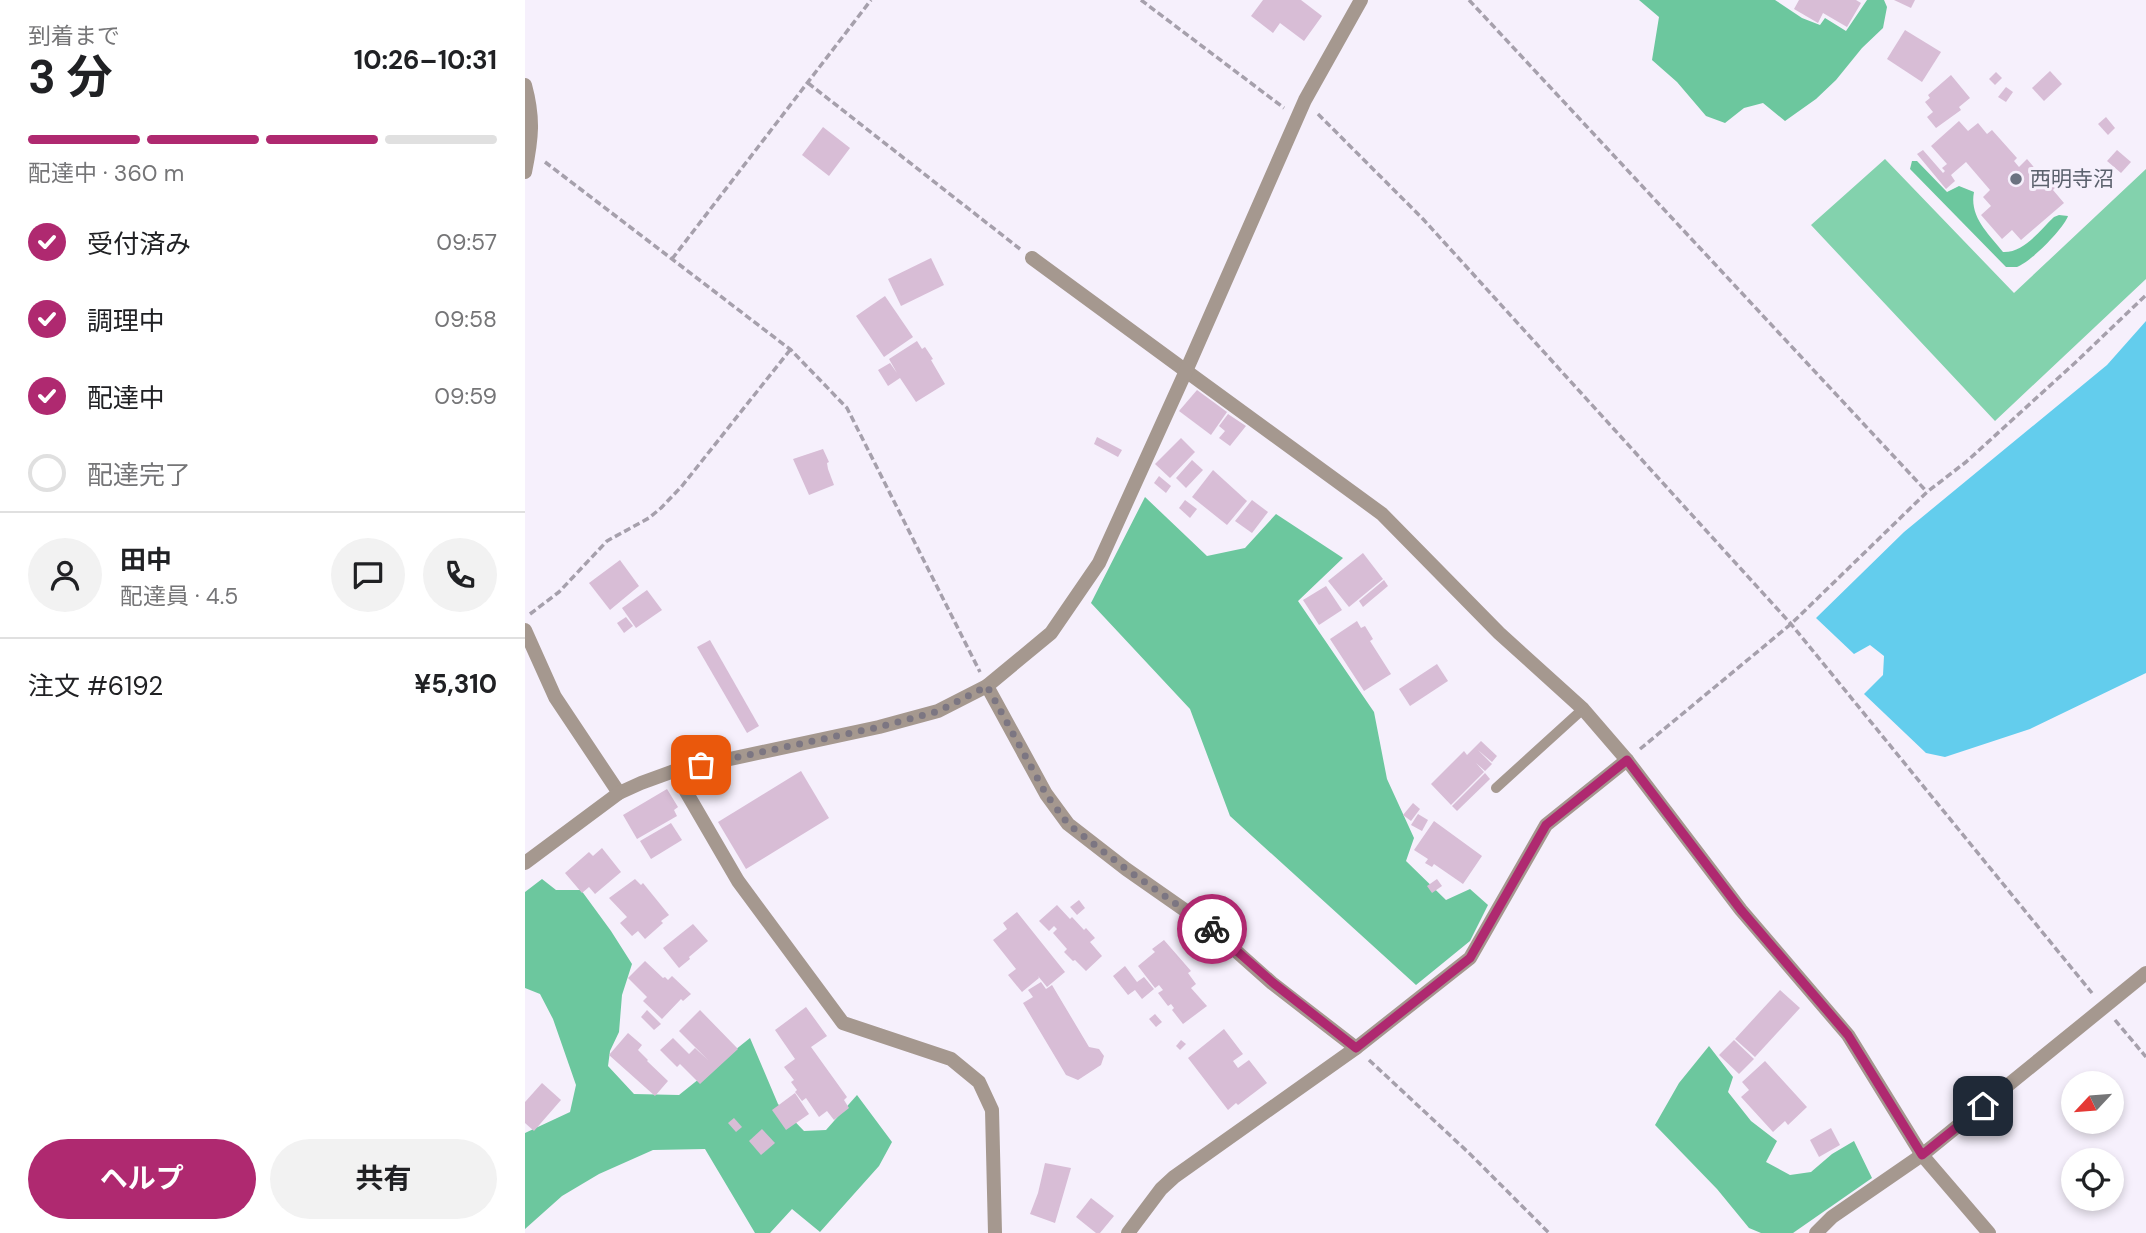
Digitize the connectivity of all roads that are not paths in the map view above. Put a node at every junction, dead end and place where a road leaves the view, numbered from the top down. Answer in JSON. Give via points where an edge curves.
{"nodes":[{"id":1,"x":1361,"y":0,"type":"edge"},
{"id":2,"x":525,"y":85,"type":"edge"},
{"id":3,"x":525,"y":172,"type":"edge"},
{"id":4,"x":1032,"y":258,"type":"road end"},
{"id":5,"x":1186,"y":371,"type":"junction"},
{"id":6,"x":525,"y":630,"type":"edge"},
{"id":7,"x":987,"y":686,"type":"junction"},
{"id":8,"x":1583,"y":709,"type":"junction"},
{"id":9,"x":1627,"y":760,"type":"junction"},
{"id":10,"x":674,"y":771,"type":"junction"},
{"id":11,"x":1496,"y":788,"type":"dead end"},
{"id":12,"x":619,"y":793,"type":"junction"},
{"id":13,"x":525,"y":863,"type":"edge"},
{"id":14,"x":2146,"y":973,"type":"edge"},
{"id":15,"x":1356,"y":1048,"type":"junction"},
{"id":16,"x":1922,"y":1155,"type":"junction"},
{"id":17,"x":995,"y":1233,"type":"edge"},
{"id":18,"x":1128,"y":1233,"type":"edge"},
{"id":19,"x":1816,"y":1233,"type":"edge"},
{"id":20,"x":1989,"y":1233,"type":"edge"}],
"edges":[{"from":1,"to":5,"type":"street","via":[[1305,100]]},
{"from":2,"to":3,"type":"street","via":[[532,110]]},
{"from":4,"to":5,"type":"street"},
{"from":5,"to":7,"type":"street","via":[[1099,563],[1051,633]]},
{"from":5,"to":8,"type":"street","via":[[1382,514],[1499,633]]},
{"from":6,"to":12,"type":"street","via":[[555,697]]},
{"from":7,"to":10,"type":"street","via":[[939,711]]},
{"from":7,"to":15,"type":"street","via":[[1046,794],[1068,824],[1209,927]]},
{"from":8,"to":9,"type":"street"},
{"from":8,"to":11,"type":"lane"},
{"from":9,"to":15,"type":"street","via":[[1546,825],[1470,958]]},
{"from":9,"to":16,"type":"street","via":[[1741,910],[1848,1035]]},
{"from":10,"to":12,"type":"street"},
{"from":10,"to":17,"type":"street","via":[[738,881],[843,1023],[951,1059],[979,1082],[992,1110]]},
{"from":12,"to":13,"type":"street"},
{"from":14,"to":16,"type":"street"},
{"from":15,"to":18,"type":"street","via":[[1174,1177]]},
{"from":16,"to":19,"type":"street"},
{"from":16,"to":20,"type":"street"}]}
